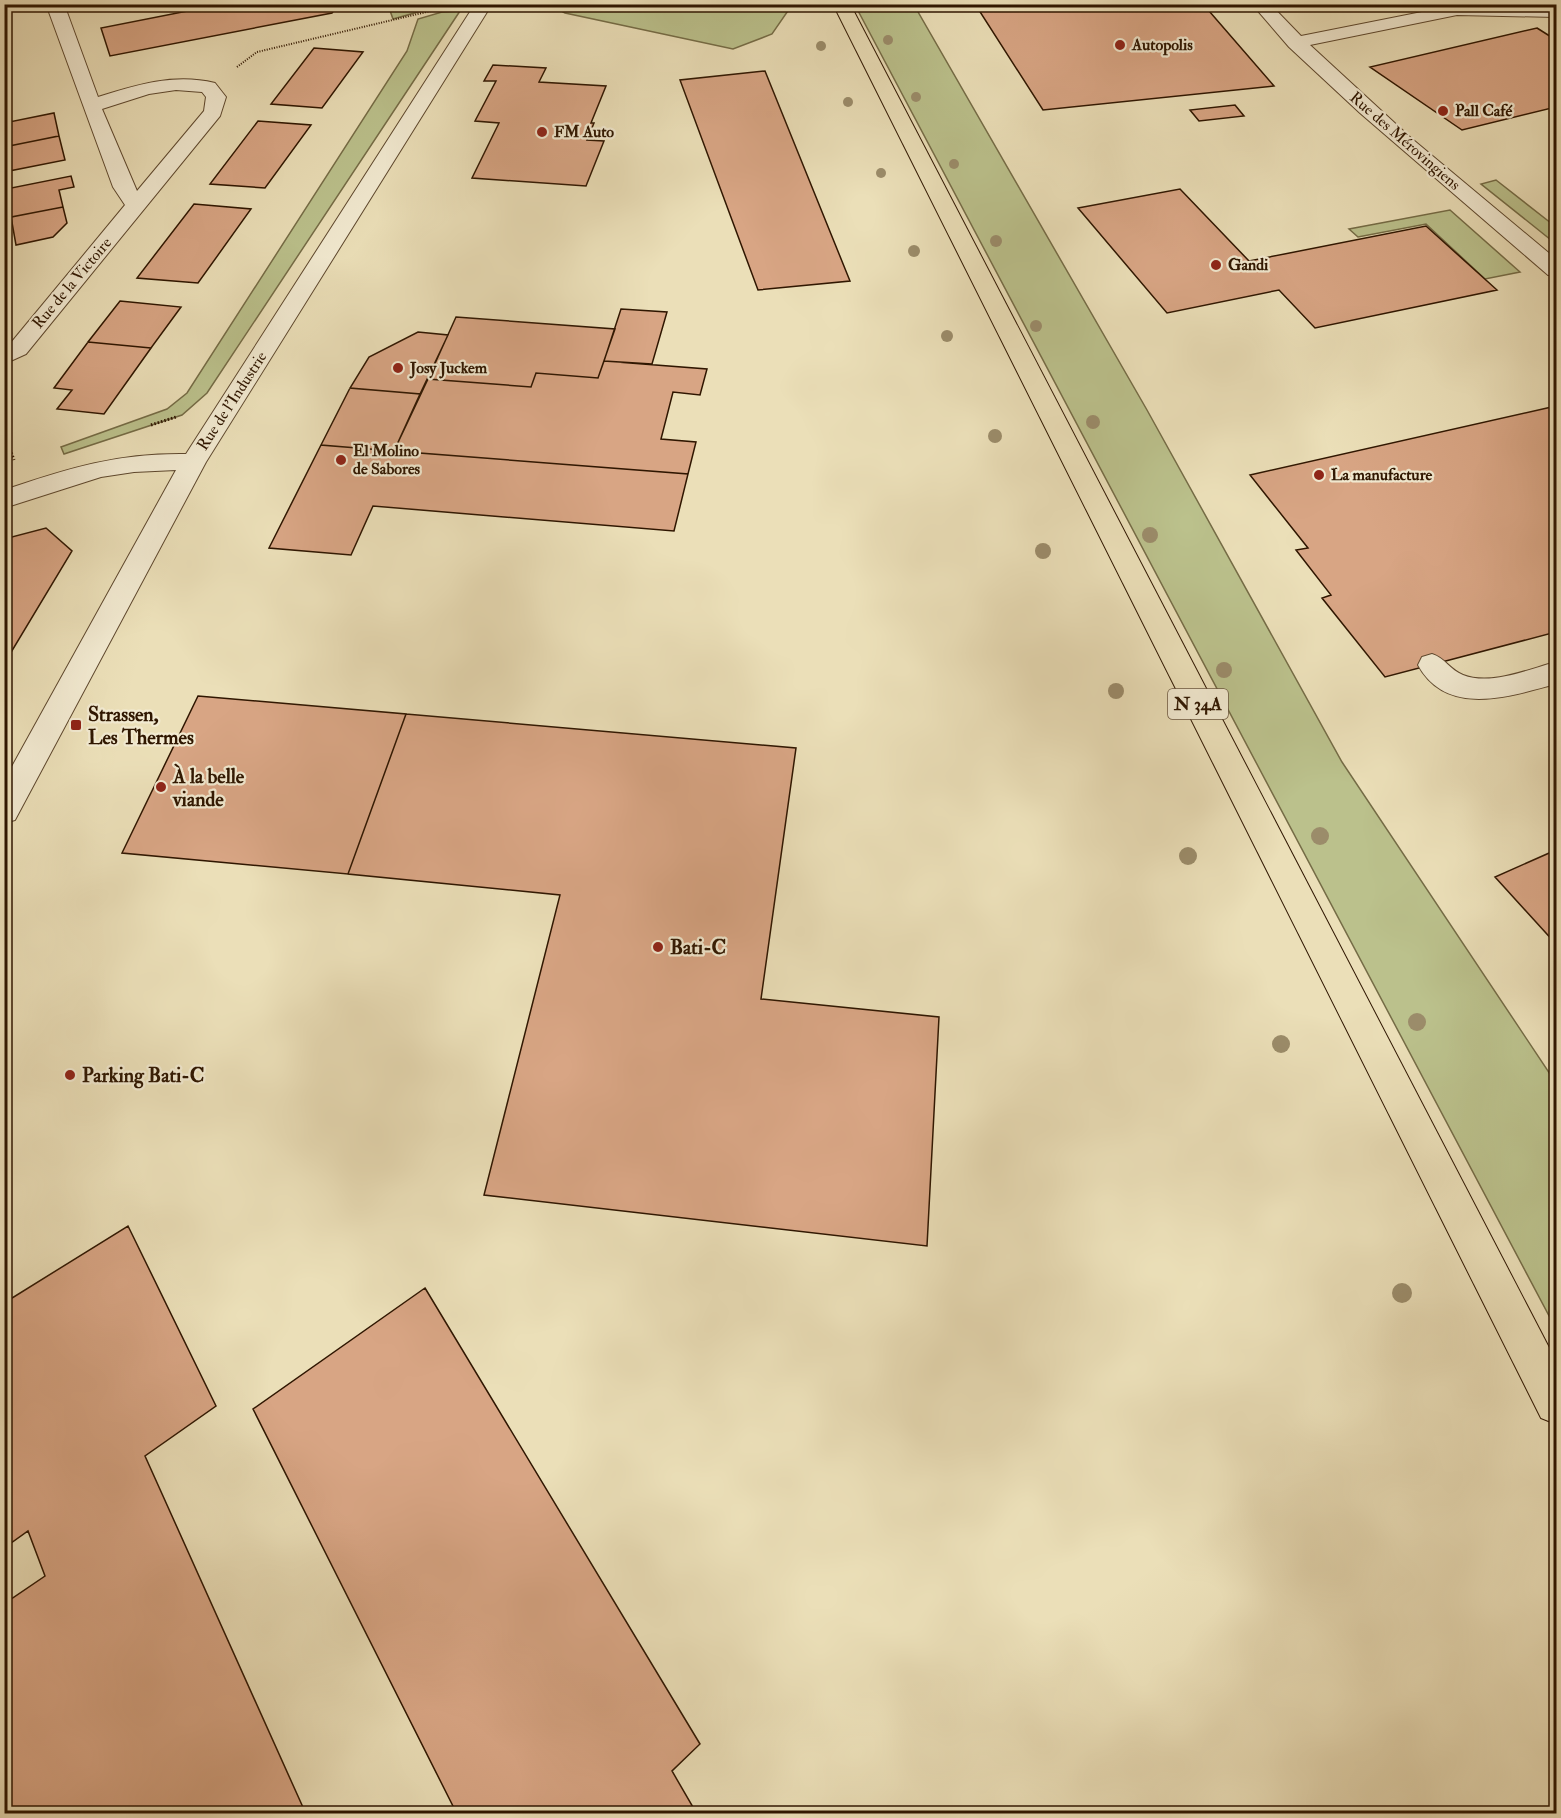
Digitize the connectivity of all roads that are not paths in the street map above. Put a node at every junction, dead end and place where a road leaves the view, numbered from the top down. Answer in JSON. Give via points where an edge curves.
{"nodes":[{"id":1,"x":55,"y":4,"type":"edge"},
{"id":2,"x":484,"y":4,"type":"edge"},
{"id":3,"x":841,"y":4,"type":"edge"},
{"id":4,"x":1260,"y":4,"type":"edge"},
{"id":5,"x":1532,"y":8,"type":"edge"},
{"id":6,"x":1557,"y":12,"type":"edge"},
{"id":7,"x":1295,"y":43,"type":"junction"},
{"id":8,"x":91,"y":106,"type":"junction"},
{"id":9,"x":136,"y":205,"type":"junction"},
{"id":10,"x":1557,"y":270,"type":"edge"},
{"id":11,"x":4,"y":357,"type":"edge"},
{"id":12,"x":193,"y":462,"type":"junction"},
{"id":13,"x":4,"y":499,"type":"edge"},
{"id":14,"x":1432,"y":665,"type":"dead end"},
{"id":15,"x":1557,"y":673,"type":"edge"},
{"id":16,"x":4,"y":811,"type":"edge"},
{"id":17,"x":1557,"y":1403,"type":"edge"}],
"edges":[{"from":1,"to":8,"type":"street"},
{"from":2,"to":12,"type":"street","name":"Rue de l'Industrie"},
{"from":3,"to":17,"type":"main road","number":"N 34A"},
{"from":4,"to":7,"type":"street","name":"Rue des Mérovingiens"},
{"from":5,"to":6,"type":"street"},
{"from":5,"to":7,"type":"street","via":[[1456,10]]},
{"from":7,"to":10,"type":"street","name":"Rue des Mérovingiens","via":[[1366,109]]},
{"from":8,"to":9,"type":"street","via":[[123,188]]},
{"from":8,"to":9,"type":"street","name":"Rue de la Victoire","via":[[162,84],[184,82],[208,87],[216,97],[213,112]]},
{"from":9,"to":11,"type":"street","name":"Rue de la Victoire","via":[[18,349]]},
{"from":12,"to":13,"type":"street","via":[[152,461],[114,466]]},
{"from":12,"to":16,"type":"street","name":"Rue de l'Industrie"},
{"from":14,"to":15,"type":"street","via":[[1445,679],[1491,689]]}]}
